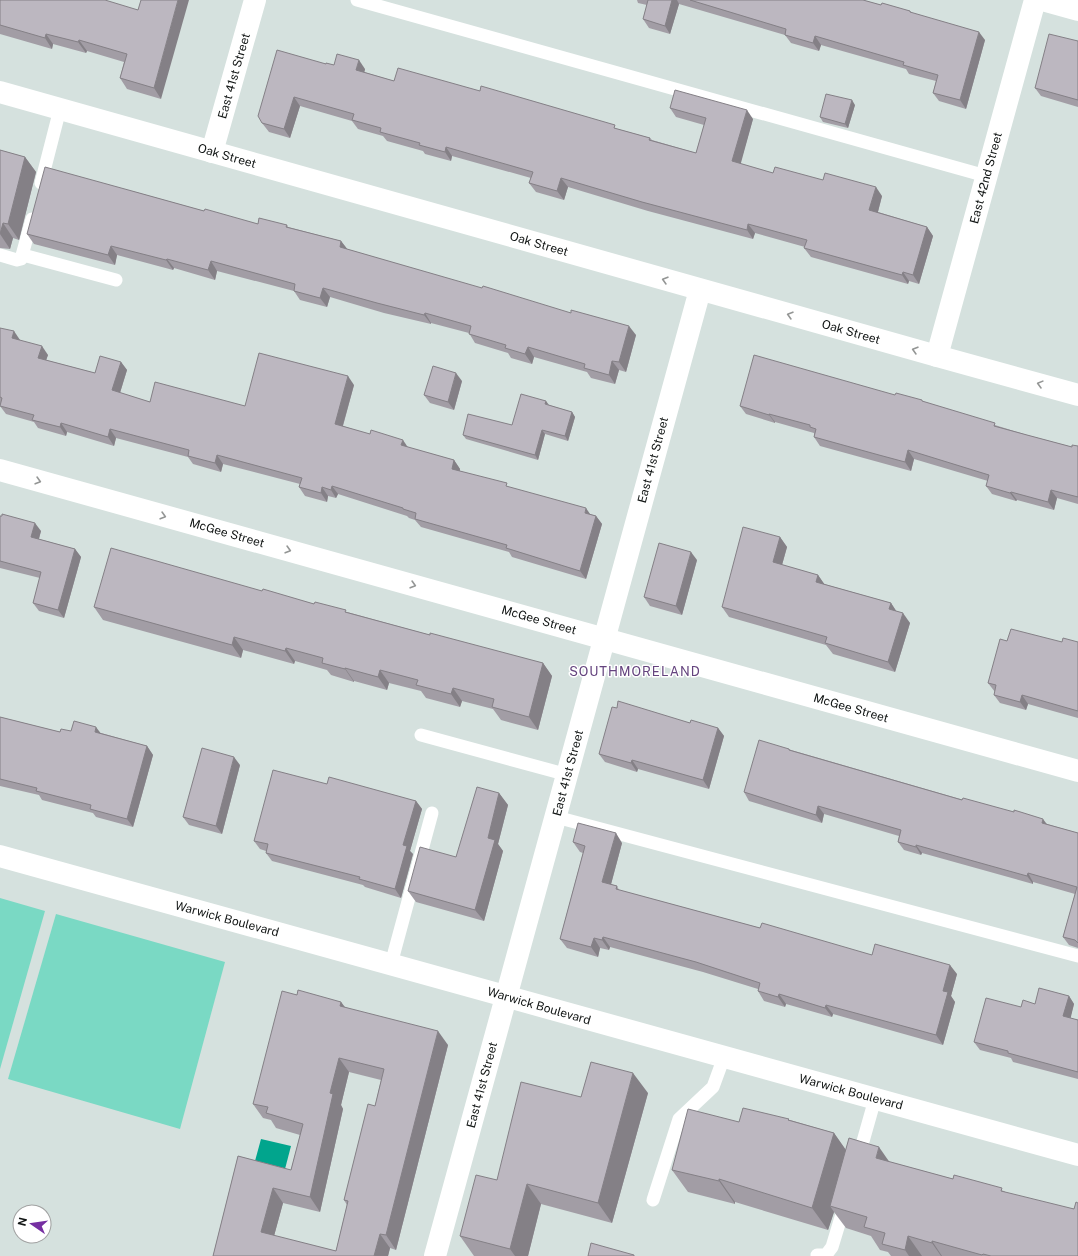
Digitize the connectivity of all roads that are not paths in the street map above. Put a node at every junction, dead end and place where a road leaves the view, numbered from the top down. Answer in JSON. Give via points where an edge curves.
{"nodes":[{"id":1,"x":255,"y":0,"type":"edge"},
{"id":2,"x":357,"y":0,"type":"edge"},
{"id":3,"x":1035,"y":0,"type":"edge"},
{"id":4,"x":1042,"y":0,"type":"edge"},
{"id":5,"x":1078,"y":10,"type":"edge"},
{"id":6,"x":0,"y":92,"type":"edge"},
{"id":7,"x":60,"y":109,"type":"junction"},
{"id":8,"x":212,"y":152,"type":"junction"},
{"id":9,"x":986,"y":176,"type":"junction"},
{"id":10,"x":38,"y":194,"type":"edge"},
{"id":11,"x":34,"y":209,"type":"edge"},
{"id":12,"x":0,"y":255,"type":"edge"},
{"id":13,"x":23,"y":255,"type":"junction"},
{"id":14,"x":116,"y":280,"type":"dead end"},
{"id":15,"x":700,"y":290,"type":"junction"},
{"id":16,"x":936,"y":356,"type":"junction"},
{"id":17,"x":1078,"y":395,"type":"edge"},
{"id":18,"x":0,"y":470,"type":"edge"},
{"id":19,"x":605,"y":639,"type":"junction"},
{"id":20,"x":421,"y":735,"type":"dead end"},
{"id":21,"x":1078,"y":771,"type":"edge"},
{"id":22,"x":568,"y":775,"type":"junction"},
{"id":23,"x":432,"y":813,"type":"dead end"},
{"id":24,"x":556,"y":817,"type":"junction"},
{"id":25,"x":0,"y":856,"type":"edge"},
{"id":26,"x":1078,"y":956,"type":"edge"},
{"id":27,"x":391,"y":964,"type":"junction"},
{"id":28,"x":507,"y":997,"type":"junction"},
{"id":29,"x":724,"y":1057,"type":"junction"},
{"id":30,"x":875,"y":1099,"type":"junction"},
{"id":31,"x":1078,"y":1155,"type":"edge"},
{"id":32,"x":853,"y":1174,"type":"edge"},
{"id":33,"x":849,"y":1189,"type":"edge"},
{"id":34,"x":653,"y":1200,"type":"dead end"},
{"id":35,"x":435,"y":1256,"type":"edge"},
{"id":36,"x":817,"y":1256,"type":"edge"}],
"edges":[{"from":1,"to":8,"type":"street","name":"East 41st Street"},
{"from":2,"to":9,"type":"lane"},
{"from":3,"to":9,"type":"street","name":"East 42nd Street"},
{"from":4,"to":5,"type":"street"},
{"from":6,"to":7,"type":"street","name":"Oak Street"},
{"from":7,"to":8,"type":"street","name":"Oak Street"},
{"from":7,"to":10,"type":"lane"},
{"from":15,"to":8,"type":"street","name":"Oak Street","one_way":true},
{"from":9,"to":16,"type":"street","name":"East 42nd Street"},
{"from":11,"to":13,"type":"lane"},
{"from":12,"to":13,"type":"lane","via":[[20,260]]},
{"from":13,"to":14,"type":"lane"},
{"from":16,"to":15,"type":"street","name":"Oak Street","one_way":true},
{"from":15,"to":19,"type":"street","name":"East 41st Street"},
{"from":17,"to":16,"type":"street","name":"Oak Street","one_way":true},
{"from":18,"to":19,"type":"street","name":"McGee Street","one_way":true},
{"from":19,"to":21,"type":"street","name":"McGee Street"},
{"from":19,"to":22,"type":"street","name":"East 41st Street"},
{"from":20,"to":22,"type":"lane"},
{"from":22,"to":24,"type":"street","name":"East 41st Street"},
{"from":23,"to":27,"type":"lane"},
{"from":24,"to":26,"type":"lane"},
{"from":24,"to":28,"type":"street","name":"East 41st Street"},
{"from":25,"to":27,"type":"street","name":"Warwick Boulevard"},
{"from":27,"to":28,"type":"street","name":"Warwick Boulevard"},
{"from":28,"to":29,"type":"street","name":"Warwick Boulevard"},
{"from":28,"to":35,"type":"street","name":"East 41st Street"},
{"from":29,"to":30,"type":"street","name":"Warwick Boulevard"},
{"from":29,"to":34,"type":"lane","via":[[712,1087],[679,1119]]},
{"from":30,"to":31,"type":"street","name":"Warwick Boulevard"},
{"from":30,"to":32,"type":"lane"},
{"from":33,"to":36,"type":"lane","via":[[832,1247],[826,1255]]}]}
